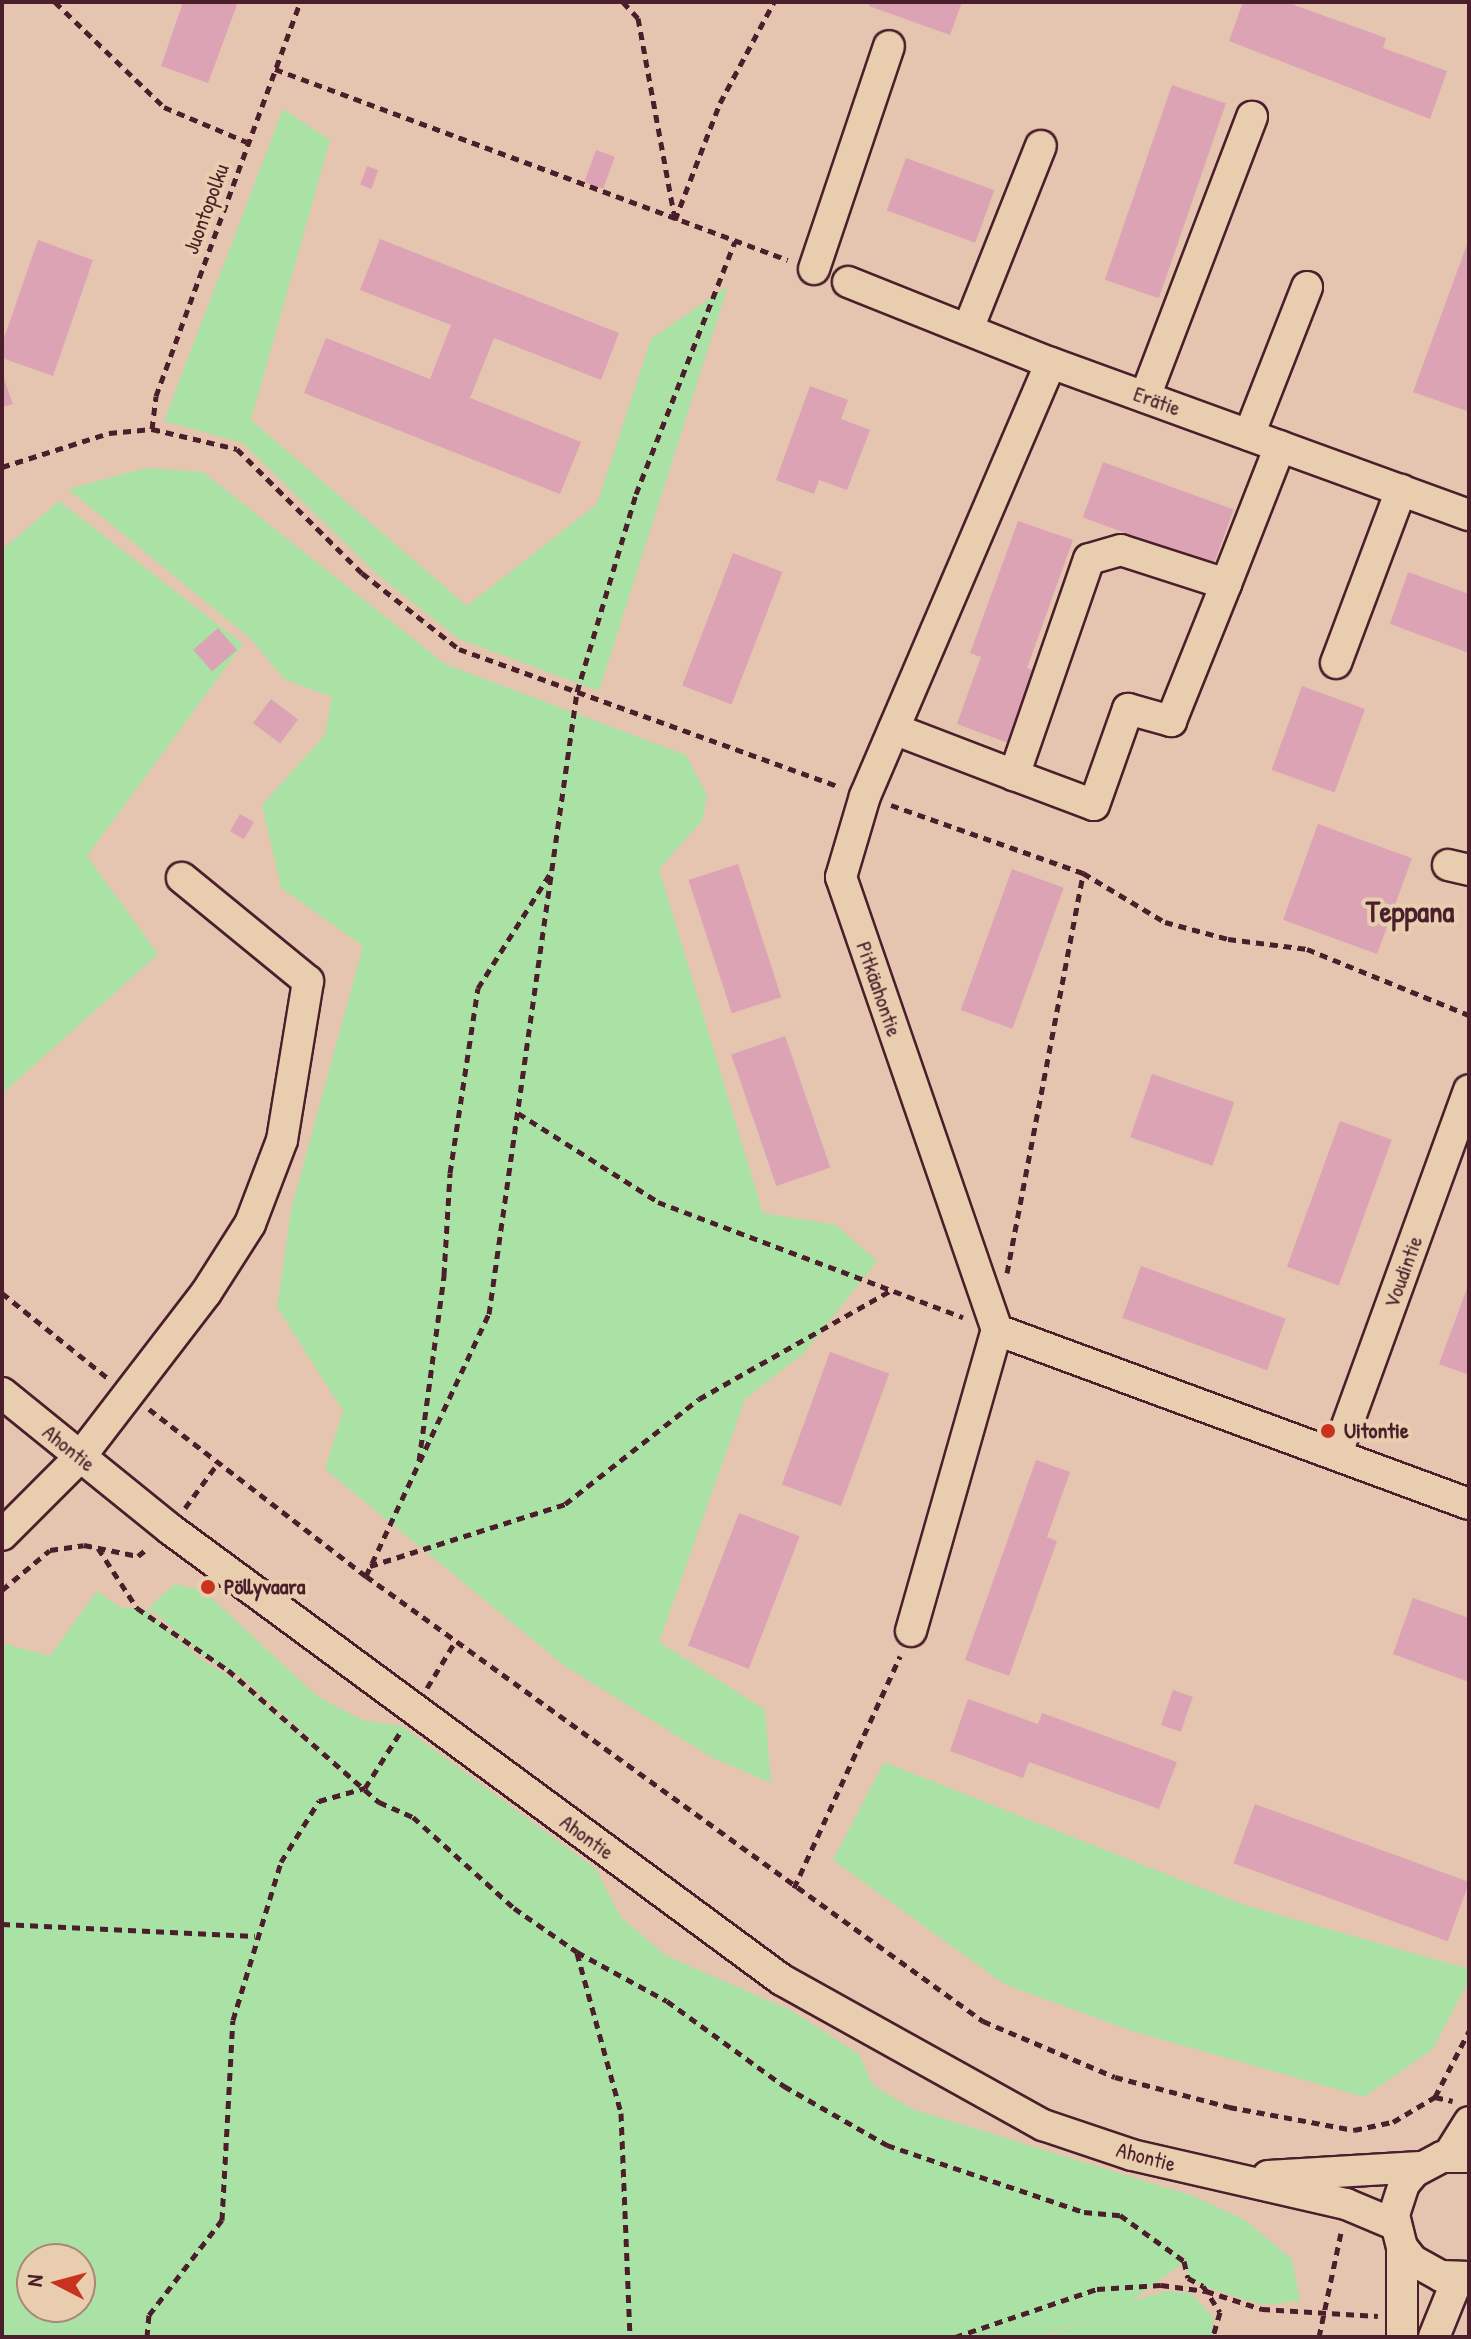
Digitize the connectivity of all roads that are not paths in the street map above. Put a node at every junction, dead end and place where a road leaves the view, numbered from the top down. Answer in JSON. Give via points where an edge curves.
{"nodes":[{"id":1,"x":889,"y":46,"type":"dead end"},
{"id":2,"x":1252,"y":117,"type":"dead end"},
{"id":3,"x":1041,"y":146,"type":"dead end"},
{"id":4,"x":814,"y":269,"type":"road end"},
{"id":5,"x":848,"y":282,"type":"dead end"},
{"id":6,"x":1307,"y":287,"type":"dead end"},
{"id":7,"x":968,"y":329,"type":"junction"},
{"id":8,"x":1051,"y":363,"type":"junction"},
{"id":9,"x":1145,"y":397,"type":"junction"},
{"id":10,"x":1249,"y":435,"type":"junction"},
{"id":11,"x":1280,"y":446,"type":"junction"},
{"id":12,"x":1401,"y":490,"type":"junction"},
{"id":13,"x":1469,"y":515,"type":"edge"},
{"id":14,"x":1226,"y":584,"type":"junction"},
{"id":15,"x":1336,"y":663,"type":"dead end"},
{"id":16,"x":894,"y":729,"type":"junction"},
{"id":17,"x":1014,"y":775,"type":"junction"},
{"id":18,"x":182,"y":878,"type":"dead end"},
{"id":19,"x":1469,"y":1090,"type":"edge"},
{"id":20,"x":997,"y":1330,"type":"junction"},
{"id":21,"x":2,"y":1393,"type":"edge"},
{"id":22,"x":1337,"y":1453,"type":"junction"},
{"id":23,"x":80,"y":1457,"type":"junction"},
{"id":24,"x":1469,"y":1504,"type":"edge"},
{"id":25,"x":2,"y":1535,"type":"edge"},
{"id":26,"x":911,"y":1631,"type":"road end"},
{"id":27,"x":1463,"y":2112,"type":"edge"},
{"id":28,"x":1459,"y":2156,"type":"edge"},
{"id":29,"x":1420,"y":2167,"type":"junction"},
{"id":30,"x":1230,"y":2178,"type":"junction"},
{"id":31,"x":1399,"y":2236,"type":"junction"},
{"id":32,"x":1464,"y":2277,"type":"edge"},
{"id":33,"x":1402,"y":2337,"type":"edge"},
{"id":34,"x":1434,"y":2337,"type":"edge"}],
"edges":[{"from":1,"to":4,"type":"street"},
{"from":2,"to":9,"type":"street"},
{"from":3,"to":7,"type":"street"},
{"from":5,"to":7,"type":"street","name":"Erätie"},
{"from":6,"to":10,"type":"street"},
{"from":7,"to":8,"type":"street","name":"Erätie"},
{"from":8,"to":9,"type":"street","name":"Erätie"},
{"from":8,"to":16,"type":"street","name":"Pitkäahontie"},
{"from":9,"to":10,"type":"street","name":"Erätie"},
{"from":10,"to":11,"type":"street","name":"Erätie"},
{"from":11,"to":12,"type":"street","name":"Erätie"},
{"from":11,"to":14,"type":"street"},
{"from":12,"to":13,"type":"street","name":"Erätie"},
{"from":12,"to":15,"type":"street"},
{"from":14,"to":17,"type":"street","via":[[1121,550],[1089,559]]},
{"from":14,"to":17,"type":"street","via":[[1171,721],[1128,709],[1094,805]]},
{"from":16,"to":17,"type":"street"},
{"from":16,"to":20,"type":"street","name":"Pitkäahontie","via":[[865,796],[841,877]]},
{"from":18,"to":23,"type":"street","via":[[308,981],[282,1140],[250,1224],[206,1293]]},
{"from":19,"to":22,"type":"street","name":"Voudintie"},
{"from":20,"to":22,"type":"street"},
{"from":20,"to":26,"type":"street"},
{"from":21,"to":23,"type":"street","name":"Ahontie"},
{"from":22,"to":24,"type":"street"},
{"from":23,"to":25,"type":"street"},
{"from":23,"to":30,"type":"street","name":"Ahontie","via":[[782,1980],[1043,2125],[1132,2155]]},
{"from":27,"to":28,"type":"street"},
{"from":28,"to":29,"type":"street","name":"Ahontie"},
{"from":29,"to":30,"type":"street","name":"Ahontie"},
{"from":29,"to":31,"type":"street","via":[[1397,2199]]},
{"from":30,"to":31,"type":"street","name":"Ahontie","via":[[1346,2204]]},
{"from":31,"to":32,"type":"street","name":"Ahontie","via":[[1426,2270]]},
{"from":31,"to":33,"type":"street"},
{"from":32,"to":34,"type":"street"}]}
